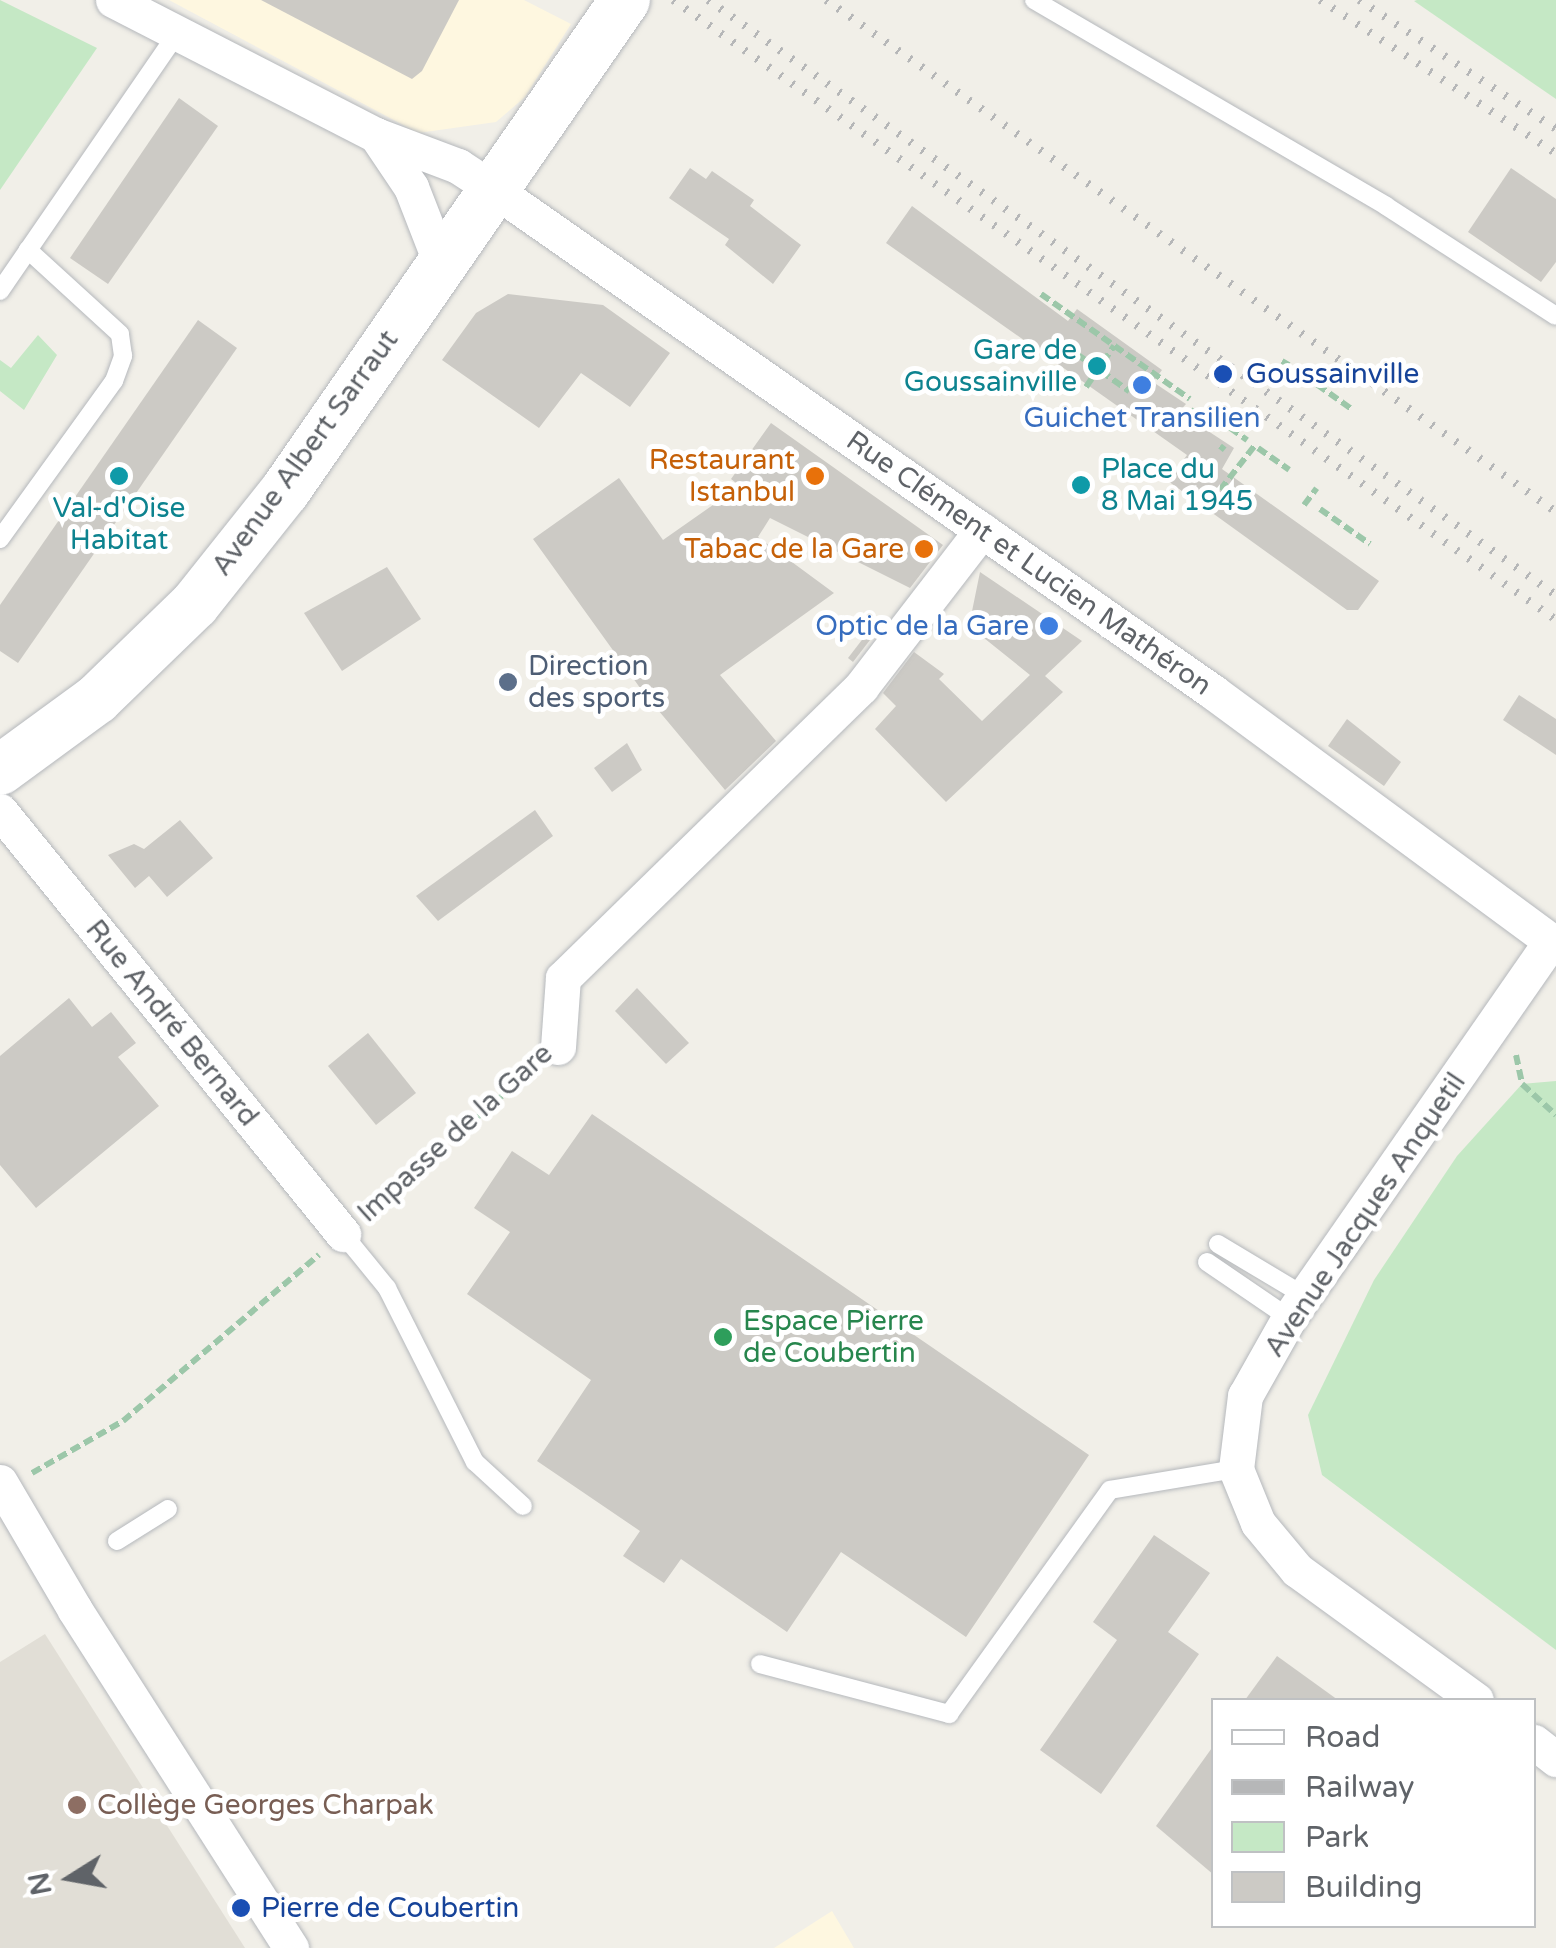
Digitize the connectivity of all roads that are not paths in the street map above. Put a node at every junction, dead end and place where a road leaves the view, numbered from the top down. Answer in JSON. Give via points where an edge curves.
{"nodes":[{"id":1,"x":113,"y":0,"type":"edge"},
{"id":2,"x":625,"y":0,"type":"edge"},
{"id":3,"x":1034,"y":0,"type":"edge"},
{"id":4,"x":177,"y":33,"type":"junction"},
{"id":5,"x":376,"y":135,"type":"junction"},
{"id":6,"x":496,"y":191,"type":"junction"},
{"id":7,"x":28,"y":250,"type":"junction"},
{"id":8,"x":441,"y":264,"type":"junction"},
{"id":9,"x":0,"y":290,"type":"edge"},
{"id":10,"x":1556,"y":316,"type":"edge"},
{"id":11,"x":982,"y":530,"type":"junction"},
{"id":12,"x":0,"y":539,"type":"edge"},
{"id":13,"x":0,"y":770,"type":"edge"},
{"id":14,"x":0,"y":811,"type":"edge"},
{"id":15,"x":1554,"y":943,"type":"edge"},
{"id":16,"x":558,"y":1047,"type":"road end"},
{"id":17,"x":344,"y":1234,"type":"joint"},
{"id":18,"x":1218,"y":1244,"type":"dead end"},
{"id":19,"x":1207,"y":1262,"type":"dead end"},
{"id":20,"x":1298,"y":1307,"type":"junction"},
{"id":21,"x":1236,"y":1469,"type":"junction"},
{"id":22,"x":3,"y":1486,"type":"edge"},
{"id":23,"x":523,"y":1506,"type":"dead end"},
{"id":24,"x":168,"y":1508,"type":"dead end"},
{"id":25,"x":117,"y":1541,"type":"dead end"},
{"id":26,"x":760,"y":1664,"type":"dead end"},
{"id":27,"x":1473,"y":1698,"type":"edge"},
{"id":28,"x":291,"y":1948,"type":"edge"}],
"edges":[{"from":1,"to":4,"type":"street","name":"Rue Clément et Lucien Mathéron"},
{"from":2,"to":6,"type":"street","name":"Avenue Albert Sarraut"},
{"from":3,"to":10,"type":"lane","via":[[1386,206]]},
{"from":4,"to":5,"type":"street","name":"Rue Clément et Lucien Mathéron"},
{"from":4,"to":7,"type":"lane"},
{"from":5,"to":6,"type":"street","name":"Rue Clément et Lucien Mathéron","via":[[458,166]]},
{"from":5,"to":8,"type":"street","via":[[411,187]]},
{"from":6,"to":8,"type":"street","name":"Avenue Albert Sarraut"},
{"from":6,"to":11,"type":"street","name":"Rue Clément et Lucien Mathéron"},
{"from":7,"to":9,"type":"lane"},
{"from":7,"to":12,"type":"lane","via":[[120,334],[122,356],[114,381]]},
{"from":8,"to":13,"type":"street","name":"Avenue Albert Sarraut","via":[[286,491],[195,604],[97,699]]},
{"from":11,"to":15,"type":"street","name":"Rue Clément et Lucien Mathéron"},
{"from":11,"to":16,"type":"street","name":"Impasse de la Gare","via":[[861,687],[563,978]]},
{"from":14,"to":17,"type":"street","name":"Rue André Bernard"},
{"from":15,"to":20,"type":"street","name":"Avenue Jacques Anquetil"},
{"from":17,"to":23,"type":"lane","via":[[387,1288],[475,1462]]},
{"from":18,"to":20,"type":"lane"},
{"from":19,"to":20,"type":"lane"},
{"from":20,"to":21,"type":"street","name":"Avenue Jacques Anquetil","via":[[1245,1396]]},
{"from":21,"to":26,"type":"lane","via":[[1110,1490],[949,1714]]},
{"from":21,"to":27,"type":"street","name":"Avenue Jacques Anquetil","via":[[1258,1523],[1297,1570]]},
{"from":22,"to":28,"type":"street"},
{"from":24,"to":25,"type":"lane"}]}
